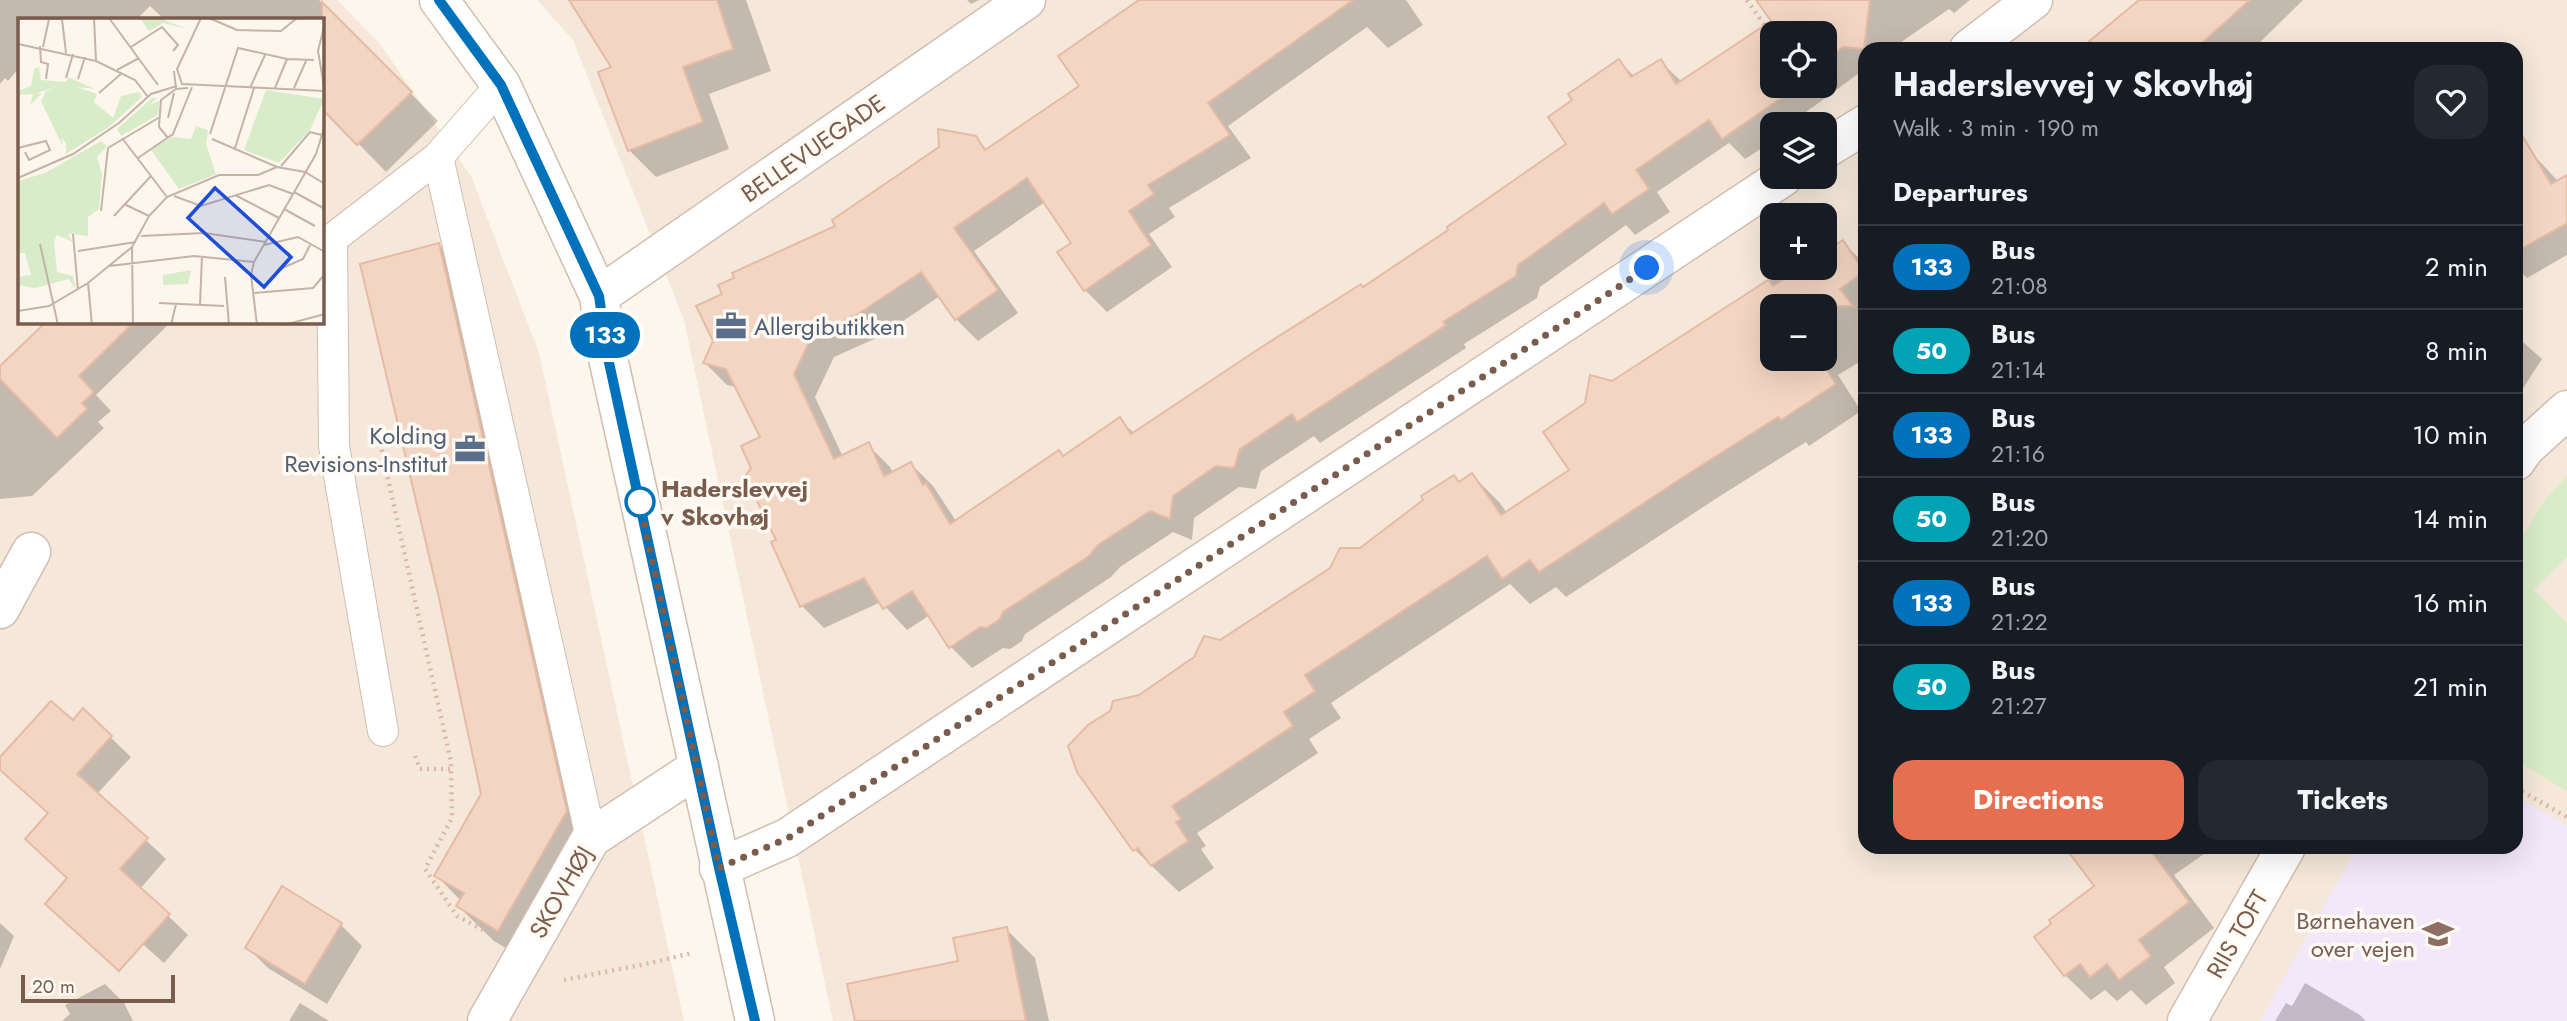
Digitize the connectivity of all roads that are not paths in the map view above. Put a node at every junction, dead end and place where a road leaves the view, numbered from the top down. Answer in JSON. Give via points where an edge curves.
{"nodes":[{"id":1,"x":439,"y":0,"type":"edge"},
{"id":2,"x":1026,"y":0,"type":"edge"},
{"id":3,"x":2034,"y":0,"type":"edge"},
{"id":4,"x":1978,"y":42,"type":"edge"},
{"id":5,"x":501,"y":85,"type":"junction"},
{"id":6,"x":1858,"y":129,"type":"edge"},
{"id":7,"x":1837,"y":142,"type":"edge"},
{"id":8,"x":438,"y":158,"type":"junction"},
{"id":9,"x":1765,"y":189,"type":"edge"},
{"id":10,"x":599,"y":296,"type":"junction"},
{"id":11,"x":2567,"y":410,"type":"edge"},
{"id":12,"x":2523,"y":451,"type":"edge"},
{"id":13,"x":31,"y":552,"type":"dead end"},
{"id":14,"x":0,"y":609,"type":"edge"},
{"id":15,"x":383,"y":731,"type":"dead end"},
{"id":16,"x":699,"y":767,"type":"junction"},
{"id":17,"x":591,"y":838,"type":"junction"},
{"id":18,"x":2283,"y":854,"type":"edge"},
{"id":19,"x":719,"y":868,"type":"junction"},
{"id":20,"x":496,"y":1006,"type":"edge"},
{"id":21,"x":755,"y":1021,"type":"edge"},
{"id":22,"x":2187,"y":1021,"type":"edge"}],
"edges":[{"from":1,"to":5,"type":"street"},
{"from":2,"to":10,"type":"street","name":"BELLEVUEGADE"},
{"from":3,"to":4,"type":"street"},
{"from":5,"to":8,"type":"lane"},
{"from":5,"to":10,"type":"street"},
{"from":6,"to":7,"type":"street"},
{"from":8,"to":15,"type":"lane","via":[[332,239],[334,446]]},
{"from":8,"to":17,"type":"lane"},
{"from":9,"to":19,"type":"street","via":[[788,838]]},
{"from":10,"to":16,"type":"street","via":[[608,358]]},
{"from":11,"to":12,"type":"street"},
{"from":13,"to":14,"type":"street"},
{"from":16,"to":17,"type":"street","name":"SKOVHØJ"},
{"from":16,"to":19,"type":"street"},
{"from":17,"to":20,"type":"street","name":"SKOVHØJ"},
{"from":18,"to":22,"type":"street","name":"RIIS TOFT"},
{"from":19,"to":21,"type":"street"}]}
